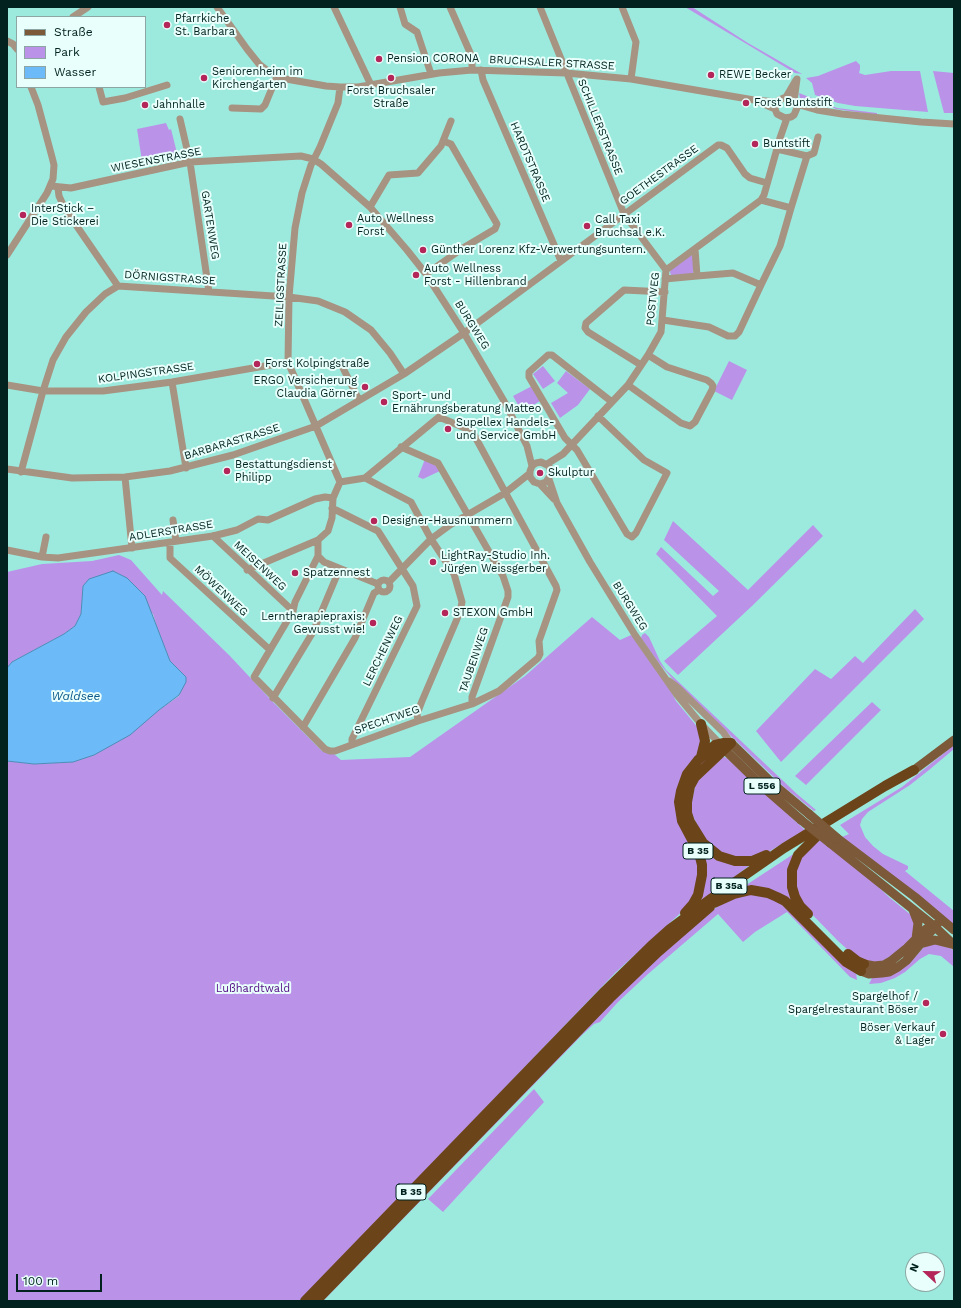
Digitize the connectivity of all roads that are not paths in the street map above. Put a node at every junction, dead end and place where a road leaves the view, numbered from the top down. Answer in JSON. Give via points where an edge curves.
{"nodes":[{"id":1,"x":88,"y":7,"type":"edge"},
{"id":2,"x":217,"y":7,"type":"edge"},
{"id":3,"x":334,"y":7,"type":"edge"},
{"id":4,"x":400,"y":7,"type":"edge"},
{"id":5,"x":450,"y":7,"type":"edge"},
{"id":6,"x":540,"y":7,"type":"edge"},
{"id":7,"x":622,"y":7,"type":"edge"},
{"id":8,"x":76,"y":16,"type":"edge"},
{"id":9,"x":472,"y":70,"type":"junction"},
{"id":10,"x":481,"y":70,"type":"junction"},
{"id":11,"x":566,"y":73,"type":"junction"},
{"id":12,"x":431,"y":74,"type":"junction"},
{"id":13,"x":277,"y":76,"type":"junction"},
{"id":14,"x":632,"y":79,"type":"junction"},
{"id":15,"x":167,"y":85,"type":"dead end"},
{"id":16,"x":371,"y":85,"type":"junction"},
{"id":17,"x":340,"y":87,"type":"junction"},
{"id":18,"x":31,"y":88,"type":"edge"},
{"id":19,"x":99,"y":88,"type":"edge"},
{"id":20,"x":786,"y":97,"type":"junction"},
{"id":21,"x":776,"y":105,"type":"junction"},
{"id":22,"x":795,"y":106,"type":"junction"},
{"id":23,"x":232,"y":108,"type":"dead end"},
{"id":24,"x":779,"y":116,"type":"junction"},
{"id":25,"x":787,"y":118,"type":"junction"},
{"id":26,"x":180,"y":119,"type":"dead end"},
{"id":27,"x":451,"y":121,"type":"dead end"},
{"id":28,"x":954,"y":124,"type":"edge"},
{"id":29,"x":818,"y":137,"type":"dead end"},
{"id":30,"x":780,"y":138,"type":"junction"},
{"id":31,"x":443,"y":141,"type":"junction"},
{"id":32,"x":777,"y":148,"type":"junction"},
{"id":33,"x":807,"y":156,"type":"junction"},
{"id":34,"x":313,"y":160,"type":"junction"},
{"id":35,"x":190,"y":162,"type":"junction"},
{"id":36,"x":767,"y":183,"type":"junction"},
{"id":37,"x":54,"y":187,"type":"junction"},
{"id":38,"x":761,"y":200,"type":"junction"},
{"id":39,"x":370,"y":207,"type":"junction"},
{"id":40,"x":791,"y":208,"type":"junction"},
{"id":41,"x":624,"y":214,"type":"junction"},
{"id":42,"x":695,"y":249,"type":"junction"},
{"id":43,"x":7,"y":255,"type":"edge"},
{"id":44,"x":561,"y":261,"type":"junction"},
{"id":45,"x":666,"y":270,"type":"junction"},
{"id":46,"x":426,"y":274,"type":"junction"},
{"id":47,"x":697,"y":276,"type":"junction"},
{"id":48,"x":665,"y":279,"type":"junction"},
{"id":49,"x":761,"y":285,"type":"junction"},
{"id":50,"x":118,"y":286,"type":"junction"},
{"id":51,"x":209,"y":292,"type":"junction"},
{"id":52,"x":664,"y":292,"type":"junction"},
{"id":53,"x":289,"y":297,"type":"junction"},
{"id":54,"x":663,"y":320,"type":"junction"},
{"id":55,"x":464,"y":333,"type":"junction"},
{"id":56,"x":648,"y":354,"type":"junction"},
{"id":57,"x":288,"y":362,"type":"junction"},
{"id":58,"x":641,"y":365,"type":"junction"},
{"id":59,"x":343,"y":368,"type":"dead end"},
{"id":60,"x":404,"y":374,"type":"junction"},
{"id":61,"x":172,"y":382,"type":"junction"},
{"id":62,"x":7,"y":385,"type":"edge"},
{"id":63,"x":628,"y":385,"type":"junction"},
{"id":64,"x":43,"y":391,"type":"junction"},
{"id":65,"x":359,"y":400,"type":"junction"},
{"id":66,"x":612,"y":402,"type":"junction"},
{"id":67,"x":598,"y":416,"type":"junction"},
{"id":68,"x":316,"y":426,"type":"junction"},
{"id":69,"x":572,"y":444,"type":"junction"},
{"id":70,"x":401,"y":447,"type":"junction"},
{"id":71,"x":563,"y":454,"type":"junction"},
{"id":72,"x":535,"y":464,"type":"junction"},
{"id":73,"x":547,"y":464,"type":"junction"},
{"id":74,"x":186,"y":468,"type":"junction"},
{"id":75,"x":7,"y":469,"type":"edge"},
{"id":76,"x":551,"y":471,"type":"junction"},
{"id":77,"x":21,"y":472,"type":"junction"},
{"id":78,"x":530,"y":474,"type":"junction"},
{"id":79,"x":125,"y":477,"type":"junction"},
{"id":80,"x":365,"y":478,"type":"junction"},
{"id":81,"x":549,"y":479,"type":"junction"},
{"id":82,"x":340,"y":482,"type":"junction"},
{"id":83,"x":537,"y":483,"type":"junction"},
{"id":84,"x":514,"y":488,"type":"junction"},
{"id":85,"x":506,"y":493,"type":"junction"},
{"id":86,"x":333,"y":498,"type":"junction"},
{"id":87,"x":557,"y":503,"type":"junction"},
{"id":88,"x":332,"y":508,"type":"junction"},
{"id":89,"x":468,"y":514,"type":"junction"},
{"id":90,"x":173,"y":520,"type":"dead end"},
{"id":91,"x":46,"y":536,"type":"dead end"},
{"id":92,"x":213,"y":536,"type":"junction"},
{"id":93,"x":431,"y":539,"type":"junction"},
{"id":94,"x":318,"y":540,"type":"junction"},
{"id":95,"x":173,"y":542,"type":"junction"},
{"id":96,"x":132,"y":548,"type":"junction"},
{"id":97,"x":7,"y":550,"type":"edge"},
{"id":98,"x":318,"y":556,"type":"junction"},
{"id":99,"x":42,"y":557,"type":"junction"},
{"id":100,"x":338,"y":568,"type":"junction"},
{"id":101,"x":402,"y":568,"type":"junction"},
{"id":102,"x":247,"y":570,"type":"junction"},
{"id":103,"x":389,"y":582,"type":"junction"},
{"id":104,"x":378,"y":587,"type":"junction"},
{"id":105,"x":293,"y":611,"type":"junction"},
{"id":106,"x":270,"y":650,"type":"junction"},
{"id":107,"x":665,"y":677,"type":"junction"},
{"id":108,"x":274,"y":698,"type":"junction"},
{"id":109,"x":472,"y":704,"type":"junction"},
{"id":110,"x":418,"y":721,"type":"junction"},
{"id":111,"x":701,"y":724,"type":"junction"},
{"id":112,"x":303,"y":727,"type":"junction"},
{"id":113,"x":954,"y":740,"type":"edge"},
{"id":114,"x":352,"y":744,"type":"junction"},
{"id":115,"x":725,"y":745,"type":"junction"},
{"id":116,"x":701,"y":758,"type":"junction"},
{"id":117,"x":914,"y":770,"type":"junction"},
{"id":118,"x":818,"y":835,"type":"junction"},
{"id":119,"x":834,"y":840,"type":"junction"},
{"id":120,"x":784,"y":848,"type":"junction"},
{"id":121,"x":714,"y":903,"type":"junction"},
{"id":122,"x":913,"y":909,"type":"junction"},
{"id":123,"x":940,"y":918,"type":"junction"},
{"id":124,"x":676,"y":925,"type":"junction"},
{"id":125,"x":932,"y":925,"type":"junction"},
{"id":126,"x":954,"y":930,"type":"edge"},
{"id":127,"x":918,"y":942,"type":"junction"},
{"id":128,"x":954,"y":945,"type":"edge"},
{"id":129,"x":863,"y":968,"type":"junction"},
{"id":130,"x":305,"y":1301,"type":"edge"},
{"id":131,"x":316,"y":1301,"type":"edge"}],
"edges":[{"from":1,"to":8,"type":"street"},
{"from":2,"to":13,"type":"street","name":"BRUCHSALER STRASSE","via":[[259,64]]},
{"from":3,"to":16,"type":"street"},
{"from":4,"to":12,"type":"street","via":[[405,24],[417,32]]},
{"from":5,"to":9,"type":"street","via":[[472,57]]},
{"from":6,"to":11,"type":"street","name":"SCHILLERSTRASSE"},
{"from":7,"to":14,"type":"street","via":[[636,42]]},
{"from":9,"to":10,"type":"street","name":"BRUCHSALER STRASSE"},
{"from":9,"to":12,"type":"street","name":"BRUCHSALER STRASSE"},
{"from":10,"to":11,"type":"street","name":"BRUCHSALER STRASSE"},
{"from":10,"to":44,"type":"street","name":"HARDTSTRASSE","via":[[483,80]]},
{"from":11,"to":14,"type":"street","name":"BRUCHSALER STRASSE"},
{"from":11,"to":41,"type":"street","name":"SCHILLERSTRASSE"},
{"from":12,"to":16,"type":"street","name":"BRUCHSALER STRASSE"},
{"from":13,"to":17,"type":"street","name":"BRUCHSALER STRASSE"},
{"from":13,"to":23,"type":"street","via":[[261,109]]},
{"from":14,"to":21,"type":"street","name":"BRUCHSALER STRASSE"},
{"from":15,"to":19,"type":"street","via":[[103,102]]},
{"from":16,"to":17,"type":"street","name":"BRUCHSALER STRASSE"},
{"from":17,"to":34,"type":"street","name":"ZEILIGSTRASSE","via":[[338,103]]},
{"from":18,"to":37,"type":"street","via":[[53,161]]},
{"from":20,"to":21,"type":"street","via":[[781,98]]},
{"from":20,"to":22,"type":"street"},
{"from":20,"to":22,"type":"street","via":[[797,79]]},
{"from":21,"to":24,"type":"street"},
{"from":22,"to":25,"type":"street","via":[[791,117]]},
{"from":22,"to":28,"type":"street","via":[[873,118]]},
{"from":24,"to":25,"type":"street"},
{"from":24,"to":30,"type":"street"},
{"from":25,"to":30,"type":"street"},
{"from":26,"to":35,"type":"street","name":"GARTENWEG"},
{"from":27,"to":31,"type":"street"},
{"from":29,"to":33,"type":"street","via":[[814,153]]},
{"from":30,"to":32,"type":"street"},
{"from":31,"to":39,"type":"street","via":[[418,173],[389,175]]},
{"from":31,"to":46,"type":"street","via":[[451,144],[497,224],[495,229]]},
{"from":32,"to":33,"type":"street"},
{"from":32,"to":36,"type":"street"},
{"from":33,"to":40,"type":"street"},
{"from":34,"to":35,"type":"street","name":"WIESENSTRASSE","via":[[301,156]]},
{"from":34,"to":39,"type":"street","name":"BURGWEG","via":[[321,164]]},
{"from":34,"to":53,"type":"street","name":"ZEILIGSTRASSE","via":[[302,193],[295,228]]},
{"from":35,"to":37,"type":"street","name":"WIESENSTRASSE","via":[[71,188]]},
{"from":35,"to":51,"type":"street","name":"GARTENWEG"},
{"from":36,"to":38,"type":"street"},
{"from":36,"to":41,"type":"street","name":"GOETHESTRASSE","via":[[750,178],[727,148],[718,145]]},
{"from":37,"to":43,"type":"street"},
{"from":37,"to":50,"type":"street","name":"DÖRNIGSTRASSE","via":[[65,209]]},
{"from":38,"to":40,"type":"street"},
{"from":38,"to":42,"type":"street","name":"POSTWEG"},
{"from":39,"to":46,"type":"street","name":"BURGWEG"},
{"from":40,"to":49,"type":"street","via":[[780,246]]},
{"from":41,"to":44,"type":"street","name":"GOETHESTRASSE"},
{"from":41,"to":45,"type":"street","name":"SCHILLERSTRASSE"},
{"from":42,"to":45,"type":"street","name":"POSTWEG"},
{"from":42,"to":47,"type":"street"},
{"from":44,"to":55,"type":"street","name":"GOETHESTRASSE"},
{"from":45,"to":48,"type":"street","name":"POSTWEG"},
{"from":46,"to":55,"type":"street","name":"BURGWEG"},
{"from":47,"to":48,"type":"street"},
{"from":47,"to":49,"type":"street","via":[[733,273]]},
{"from":48,"to":52,"type":"street","name":"POSTWEG"},
{"from":49,"to":54,"type":"street","via":[[735,336],[728,336],[709,327]]},
{"from":50,"to":51,"type":"street","name":"DÖRNIGSTRASSE"},
{"from":50,"to":64,"type":"street","via":[[104,294],[66,337],[53,360]]},
{"from":51,"to":53,"type":"street","name":"DÖRNIGSTRASSE"},
{"from":52,"to":54,"type":"street","name":"POSTWEG"},
{"from":52,"to":58,"type":"street","via":[[624,290],[586,323],[585,328],[588,332]]},
{"from":53,"to":57,"type":"street","name":"ZEILIGSTRASSE"},
{"from":53,"to":60,"type":"street","name":"DÖRNIGSTRASSE","via":[[318,301],[345,312],[370,330]]},
{"from":54,"to":56,"type":"street","name":"POSTWEG","via":[[661,332]]},
{"from":55,"to":60,"type":"street","name":"BARBARASTRASSE"},
{"from":55,"to":72,"type":"street","name":"BURGWEG","via":[[504,401]]},
{"from":56,"to":58,"type":"street","name":"POSTWEG"},
{"from":56,"to":63,"type":"street","via":[[667,367],[711,383],[712,390],[695,422],[690,426],[681,423]]},
{"from":57,"to":61,"type":"street","name":"KOLPINGSTRASSE"},
{"from":57,"to":68,"type":"street","name":"ZEILIGSTRASSE"},
{"from":58,"to":63,"type":"street","name":"POSTWEG"},
{"from":59,"to":65,"type":"street"},
{"from":60,"to":65,"type":"street","name":"BARBARASTRASSE"},
{"from":61,"to":64,"type":"street","name":"KOLPINGSTRASSE","via":[[103,391]]},
{"from":61,"to":74,"type":"street"},
{"from":62,"to":64,"type":"street","name":"KOLPINGSTRASSE"},
{"from":63,"to":66,"type":"street","name":"POSTWEG"},
{"from":64,"to":77,"type":"street"},
{"from":65,"to":68,"type":"street","name":"BARBARASTRASSE"},
{"from":66,"to":67,"type":"street","name":"POSTWEG"},
{"from":66,"to":69,"type":"street","via":[[552,355],[548,355],[529,372],[529,377],[565,438]]},
{"from":67,"to":69,"type":"street","name":"POSTWEG"},
{"from":67,"to":69,"type":"street","via":[[644,460],[667,473],[634,536],[627,534]]},
{"from":68,"to":74,"type":"street","name":"BARBARASTRASSE","via":[[233,455]]},
{"from":68,"to":82,"type":"street","name":"ZEILIGSTRASSE"},
{"from":69,"to":71,"type":"street","name":"POSTWEG"},
{"from":70,"to":80,"type":"street"},
{"from":70,"to":85,"type":"street","via":[[439,417],[472,431]]},
{"from":70,"to":89,"type":"street","name":"TAUBENWEG","via":[[438,463]]},
{"from":71,"to":73,"type":"street","name":"POSTWEG"},
{"from":71,"to":76,"type":"street","name":"POSTWEG"},
{"from":72,"to":73,"type":"street"},
{"from":72,"to":78,"type":"street","name":"BURGWEG"},
{"from":73,"to":76,"type":"street"},
{"from":74,"to":79,"type":"street","name":"BARBARASTRASSE"},
{"from":75,"to":77,"type":"street","name":"BARBARASTRASSE"},
{"from":76,"to":81,"type":"street"},
{"from":77,"to":79,"type":"street","name":"BARBARASTRASSE","via":[[72,478]]},
{"from":78,"to":83,"type":"street","name":"BURGWEG"},
{"from":78,"to":84,"type":"street"},
{"from":79,"to":96,"type":"street"},
{"from":80,"to":82,"type":"street"},
{"from":80,"to":93,"type":"street","via":[[411,502]]},
{"from":81,"to":83,"type":"street"},
{"from":81,"to":87,"type":"street","name":"BURGWEG"},
{"from":82,"to":86,"type":"street"},
{"from":83,"to":84,"type":"street"},
{"from":83,"to":87,"type":"street","name":"BURGWEG"},
{"from":84,"to":85,"type":"street"},
{"from":85,"to":89,"type":"street"},
{"from":85,"to":109,"type":"street","name":"SPECHTWEG","via":[[557,590],[539,641],[538,658],[499,691]]},
{"from":86,"to":88,"type":"street"},
{"from":86,"to":92,"type":"street","name":"ADLERSTRASSE","via":[[316,499],[268,520],[258,519],[237,530]]},
{"from":87,"to":107,"type":"street","name":"BURGWEG","via":[[614,603]]},
{"from":88,"to":94,"type":"street","via":[[328,531]]},
{"from":88,"to":101,"type":"street","name":"LERCHENWEG","via":[[378,531]]},
{"from":89,"to":93,"type":"street"},
{"from":89,"to":109,"type":"street","name":"TAUBENWEG","via":[[503,576],[508,591],[508,598],[472,697]]},
{"from":90,"to":95,"type":"street","name":"MÖWENWEG"},
{"from":91,"to":99,"type":"street"},
{"from":92,"to":95,"type":"street","name":"ADLERSTRASSE"},
{"from":92,"to":102,"type":"street","name":"MEISENWEG"},
{"from":93,"to":101,"type":"street"},
{"from":93,"to":110,"type":"street","via":[[454,574],[462,602],[422,702]]},
{"from":94,"to":98,"type":"street"},
{"from":94,"to":102,"type":"street"},
{"from":95,"to":96,"type":"street","name":"ADLERSTRASSE"},
{"from":95,"to":106,"type":"street","name":"MÖWENWEG","via":[[170,558]]},
{"from":96,"to":99,"type":"street","name":"ADLERSTRASSE","via":[[58,558]]},
{"from":97,"to":99,"type":"street","name":"ADLERSTRASSE"},
{"from":98,"to":100,"type":"street","via":[[324,562]]},
{"from":98,"to":105,"type":"street"},
{"from":100,"to":104,"type":"street"},
{"from":100,"to":108,"type":"street","via":[[313,632]]},
{"from":101,"to":103,"type":"street"},
{"from":101,"to":114,"type":"street","name":"LERCHENWEG","via":[[413,586],[417,606],[352,739]]},
{"from":102,"to":105,"type":"street","name":"MEISENWEG"},
{"from":103,"to":104,"type":"street","via":[[382,580]]},
{"from":103,"to":104,"type":"street","via":[[390,588],[386,592],[382,592]]},
{"from":104,"to":112,"type":"street","via":[[355,638]]},
{"from":105,"to":106,"type":"street"},
{"from":106,"to":108,"type":"street","name":"SPECHTWEG","via":[[254,677]]},
{"from":107,"to":111,"type":"street","name":"BURGWEG"},
{"from":107,"to":115,"type":"street","name":"BURGWEG","via":[[723,732]]},
{"from":108,"to":112,"type":"street","name":"SPECHTWEG"},
{"from":109,"to":110,"type":"street","name":"SPECHTWEG"},
{"from":110,"to":114,"type":"street","name":"SPECHTWEG"},
{"from":111,"to":115,"type":"street","name":"BURGWEG"},
{"from":111,"to":116,"type":"highway","number":"B 35","via":[[705,741]]},
{"from":112,"to":114,"type":"street","name":"SPECHTWEG","via":[[330,751]]},
{"from":113,"to":117,"type":"main road","number":"B 35a"},
{"from":115,"to":116,"type":"highway","number":"B 35","via":[[712,747]]},
{"from":115,"to":119,"type":"main road","number":"L 556","bridge":true,"via":[[773,784],[805,817]]},
{"from":115,"to":120,"type":"highway","via":[[690,786],[688,813],[696,834],[719,856],[735,861],[752,861]]},
{"from":116,"to":124,"type":"highway","number":"B 35","via":[[690,770],[684,782],[680,802],[682,821],[702,864],[701,886],[693,904]]},
{"from":117,"to":118,"type":"highway","number":"B 35a","via":[[887,791]]},
{"from":117,"to":120,"type":"highway","number":"B 35a"},
{"from":118,"to":121,"type":"highway","number":"B 35a","via":[[764,867]]},
{"from":118,"to":129,"type":"highway","via":[[798,855],[795,862],[792,880],[795,897],[800,906]]},
{"from":119,"to":122,"type":"main road","number":"L 556"},
{"from":119,"to":123,"type":"main road","number":"L 556"},
{"from":120,"to":124,"type":"highway","number":"B 35a"},
{"from":121,"to":129,"type":"highway","number":"B 35","via":[[751,890],[768,893],[785,901],[846,962]]},
{"from":121,"to":131,"type":"highway","number":"B 35","via":[[626,982]]},
{"from":122,"to":125,"type":"main road","number":"L 556"},
{"from":122,"to":127,"type":"main road","via":[[918,923]]},
{"from":123,"to":125,"type":"main road"},
{"from":123,"to":126,"type":"main road","number":"L 556"},
{"from":124,"to":130,"type":"highway","number":"B 35","via":[[605,991]]},
{"from":125,"to":127,"type":"main road"},
{"from":125,"to":128,"type":"main road","number":"L 556"},
{"from":127,"to":128,"type":"main road","via":[[935,940]]},
{"from":127,"to":129,"type":"main road","via":[[891,961]]}]}
